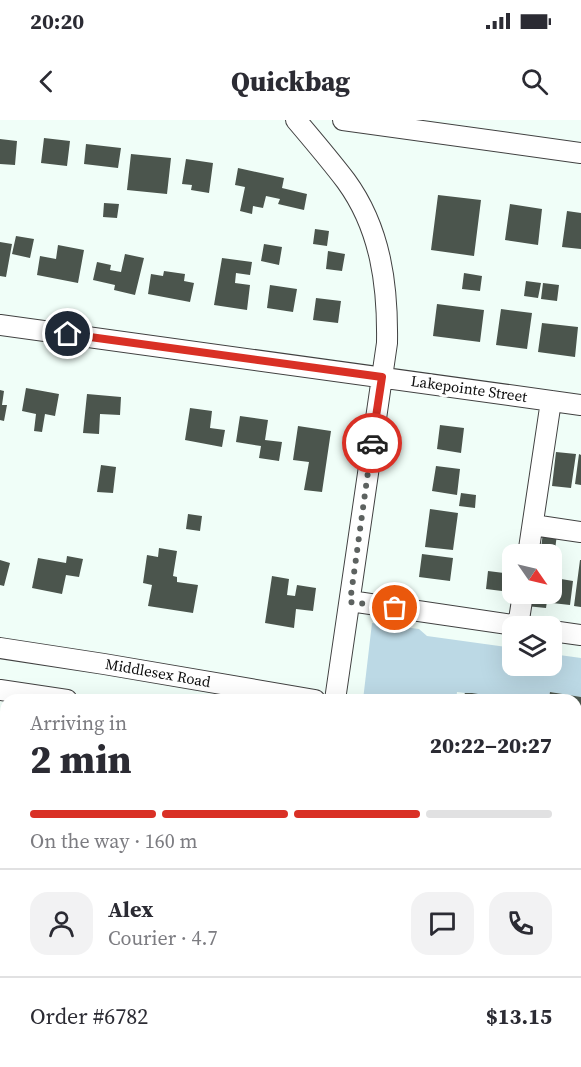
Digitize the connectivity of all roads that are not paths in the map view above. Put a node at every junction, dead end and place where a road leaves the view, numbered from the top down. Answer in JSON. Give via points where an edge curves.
{"nodes":[{"id":1,"x":296,"y":120,"type":"edge"},
{"id":2,"x":343,"y":120,"type":"edge"},
{"id":3,"x":581,"y":153,"type":"edge"},
{"id":4,"x":0,"y":325,"type":"edge"},
{"id":5,"x":382,"y":377,"type":"junction"},
{"id":6,"x":551,"y":401,"type":"junction"},
{"id":7,"x":581,"y":405,"type":"edge"},
{"id":8,"x":533,"y":525,"type":"junction"},
{"id":9,"x":581,"y":531,"type":"edge"},
{"id":10,"x":530,"y":544,"type":"edge"},
{"id":11,"x":350,"y":602,"type":"junction"},
{"id":12,"x":502,"y":623,"type":"edge"},
{"id":13,"x":562,"y":632,"type":"edge"},
{"id":14,"x":581,"y":635,"type":"edge"},
{"id":15,"x":0,"y":648,"type":"edge"},
{"id":16,"x":0,"y":690,"type":"edge"},
{"id":17,"x":27,"y":694,"type":"edge"},
{"id":18,"x":280,"y":694,"type":"edge"},
{"id":19,"x":336,"y":694,"type":"edge"}],
"edges":[{"from":1,"to":5,"type":"street","via":[[347,182],[374,236],[387,305]]},
{"from":2,"to":3,"type":"street"},
{"from":4,"to":5,"type":"street","name":"Lakepointe Street"},
{"from":5,"to":6,"type":"street","name":"Lakepointe Street"},
{"from":5,"to":11,"type":"street"},
{"from":6,"to":7,"type":"street","name":"Lakepointe Street"},
{"from":6,"to":8,"type":"street"},
{"from":8,"to":9,"type":"street"},
{"from":8,"to":10,"type":"street"},
{"from":11,"to":12,"type":"street"},
{"from":11,"to":19,"type":"street"},
{"from":13,"to":14,"type":"street"},
{"from":15,"to":18,"type":"street","name":"Middlesex Road"},
{"from":16,"to":17,"type":"street"}]}
